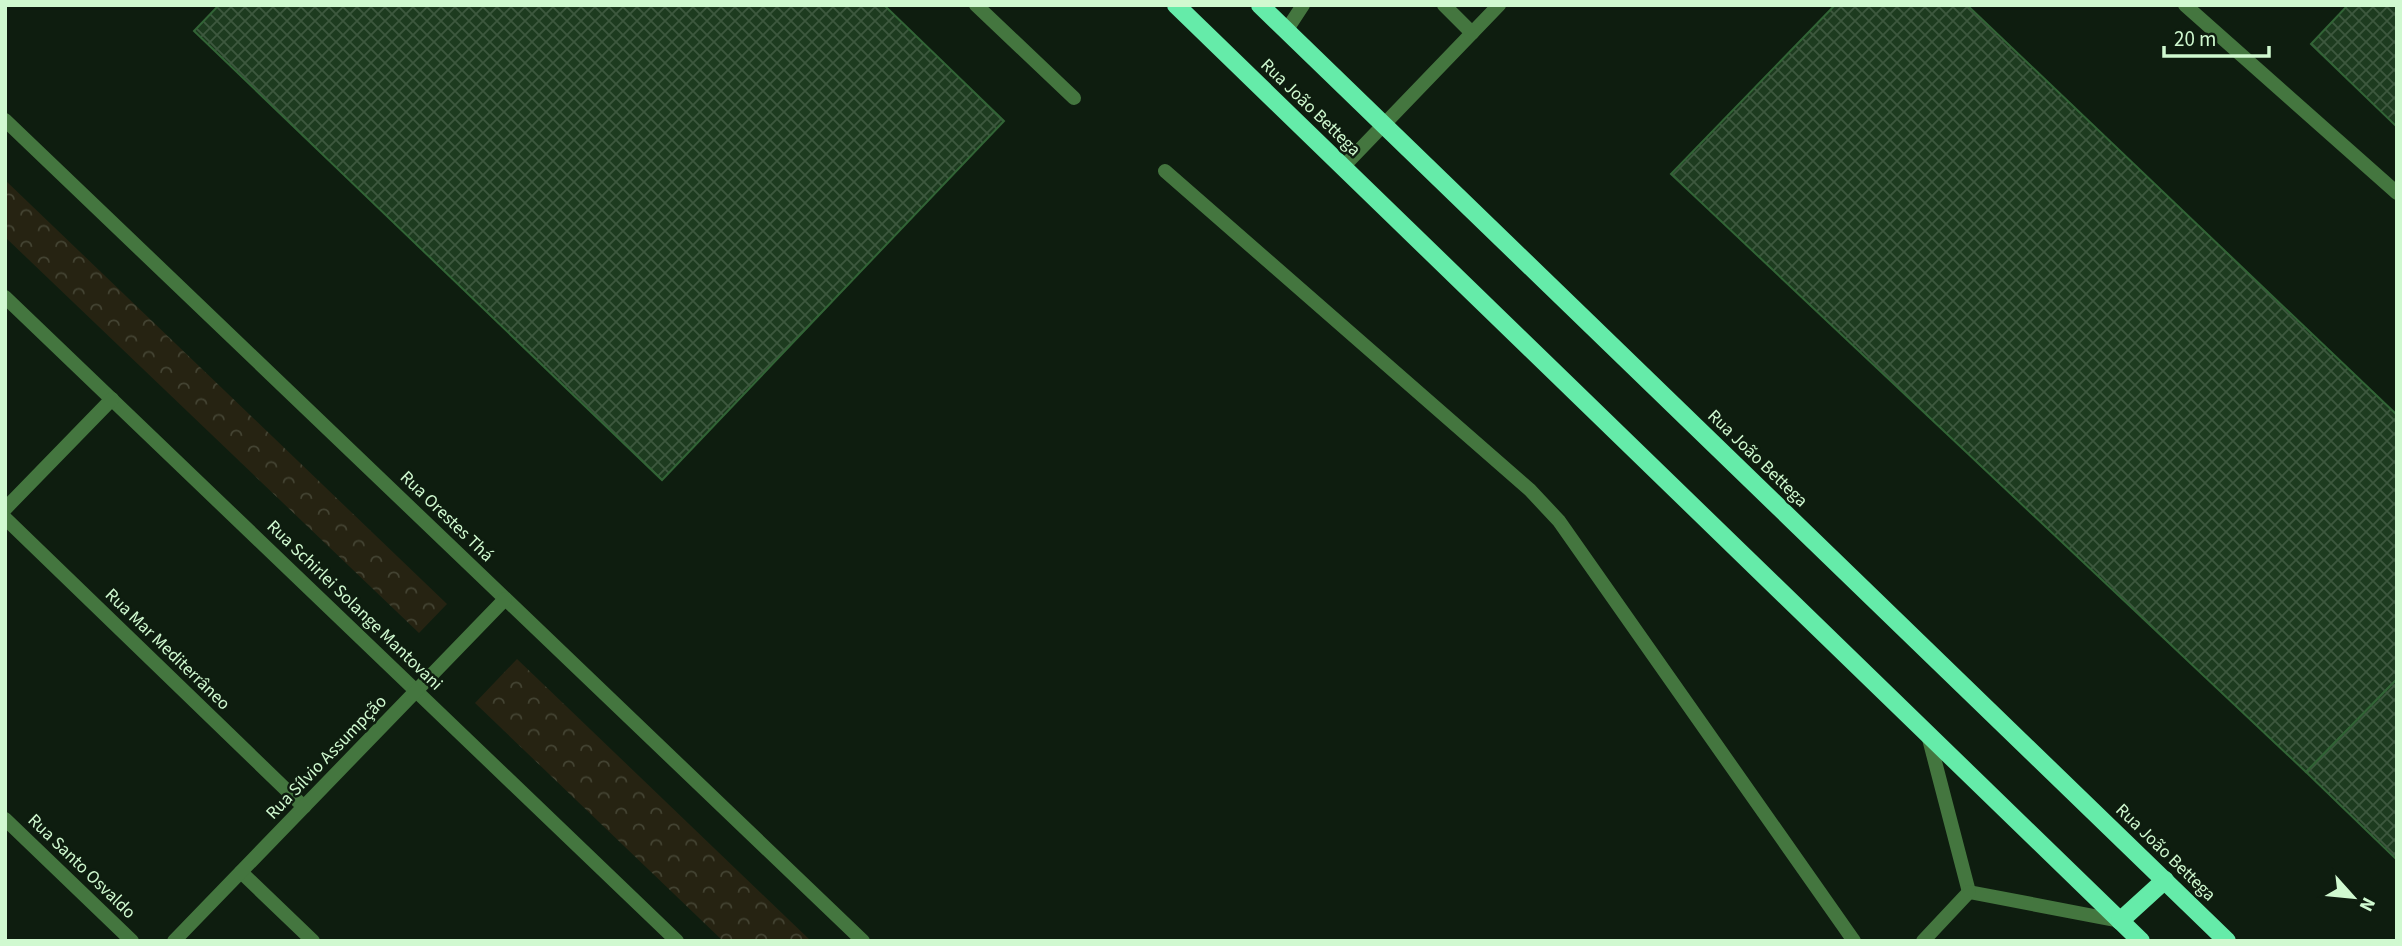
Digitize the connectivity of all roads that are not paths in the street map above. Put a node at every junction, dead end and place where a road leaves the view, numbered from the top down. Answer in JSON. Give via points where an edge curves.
{"nodes":[{"id":1,"x":976,"y":5,"type":"edge"},
{"id":2,"x":1176,"y":5,"type":"edge"},
{"id":3,"x":1260,"y":5,"type":"edge"},
{"id":4,"x":1303,"y":5,"type":"edge"},
{"id":5,"x":1444,"y":5,"type":"edge"},
{"id":6,"x":1499,"y":5,"type":"edge"},
{"id":7,"x":2185,"y":5,"type":"edge"},
{"id":8,"x":1286,"y":31,"type":"junction"},
{"id":9,"x":1472,"y":33,"type":"junction"},
{"id":10,"x":1074,"y":98,"type":"dead end"},
{"id":11,"x":5,"y":120,"type":"edge"},
{"id":12,"x":1383,"y":125,"type":"junction"},
{"id":13,"x":1343,"y":167,"type":"junction"},
{"id":14,"x":1165,"y":170,"type":"dead end"},
{"id":15,"x":2397,"y":193,"type":"edge"},
{"id":16,"x":5,"y":297,"type":"edge"},
{"id":17,"x":111,"y":399,"type":"junction"},
{"id":18,"x":5,"y":509,"type":"edge"},
{"id":19,"x":5,"y":518,"type":"edge"},
{"id":20,"x":505,"y":599,"type":"junction"},
{"id":21,"x":417,"y":691,"type":"junction"},
{"id":22,"x":1928,"y":734,"type":"junction"},
{"id":23,"x":304,"y":807,"type":"junction"},
{"id":24,"x":5,"y":819,"type":"edge"},
{"id":25,"x":241,"y":872,"type":"junction"},
{"id":26,"x":2165,"y":880,"type":"junction"},
{"id":27,"x":1969,"y":892,"type":"junction"},
{"id":28,"x":2120,"y":921,"type":"junction"},
{"id":29,"x":132,"y":941,"type":"edge"},
{"id":30,"x":174,"y":941,"type":"edge"},
{"id":31,"x":313,"y":941,"type":"edge"},
{"id":32,"x":677,"y":941,"type":"edge"},
{"id":33,"x":863,"y":941,"type":"edge"},
{"id":34,"x":1854,"y":941,"type":"edge"},
{"id":35,"x":1923,"y":941,"type":"edge"},
{"id":36,"x":2141,"y":941,"type":"edge"},
{"id":37,"x":2227,"y":941,"type":"edge"}],
"edges":[{"from":1,"to":10,"type":"street"},
{"from":2,"to":13,"type":"main road","name":"Rua João Bettega"},
{"from":3,"to":8,"type":"main road","name":"Rua João Bettega"},
{"from":4,"to":8,"type":"street"},
{"from":5,"to":9,"type":"street"},
{"from":6,"to":9,"type":"street"},
{"from":7,"to":15,"type":"street"},
{"from":8,"to":12,"type":"main road","name":"Rua João Bettega"},
{"from":9,"to":12,"type":"street"},
{"from":11,"to":20,"type":"street","name":"Rua Orestes Thá"},
{"from":12,"to":13,"type":"street"},
{"from":12,"to":26,"type":"main road","name":"Rua João Bettega"},
{"from":13,"to":22,"type":"main road","name":"Rua João Bettega"},
{"from":14,"to":34,"type":"street","via":[[1530,490],[1559,521]]},
{"from":16,"to":17,"type":"street","name":"Rua Schirlei Solange Mantovani"},
{"from":17,"to":18,"type":"street"},
{"from":17,"to":21,"type":"street","name":"Rua Schirlei Solange Mantovani"},
{"from":19,"to":23,"type":"street","name":"Rua Mar Mediterrâneo"},
{"from":20,"to":21,"type":"street","name":"Rua Sílvio Assumpção"},
{"from":20,"to":33,"type":"street","name":"Rua Orestes Thá"},
{"from":21,"to":23,"type":"street","name":"Rua Sílvio Assumpção"},
{"from":21,"to":32,"type":"street","name":"Rua Schirlei Solange Mantovani"},
{"from":22,"to":27,"type":"street"},
{"from":22,"to":28,"type":"main road","name":"Rua João Bettega"},
{"from":23,"to":25,"type":"street","name":"Rua Sílvio Assumpção"},
{"from":24,"to":29,"type":"street","name":"Rua Santo Osvaldo"},
{"from":25,"to":30,"type":"street","name":"Rua Sílvio Assumpção"},
{"from":25,"to":31,"type":"street"},
{"from":26,"to":28,"type":"main road"},
{"from":26,"to":37,"type":"main road","name":"Rua João Bettega"},
{"from":27,"to":28,"type":"street"},
{"from":27,"to":35,"type":"street"},
{"from":28,"to":36,"type":"main road","name":"Rua João Bettega"}]}
